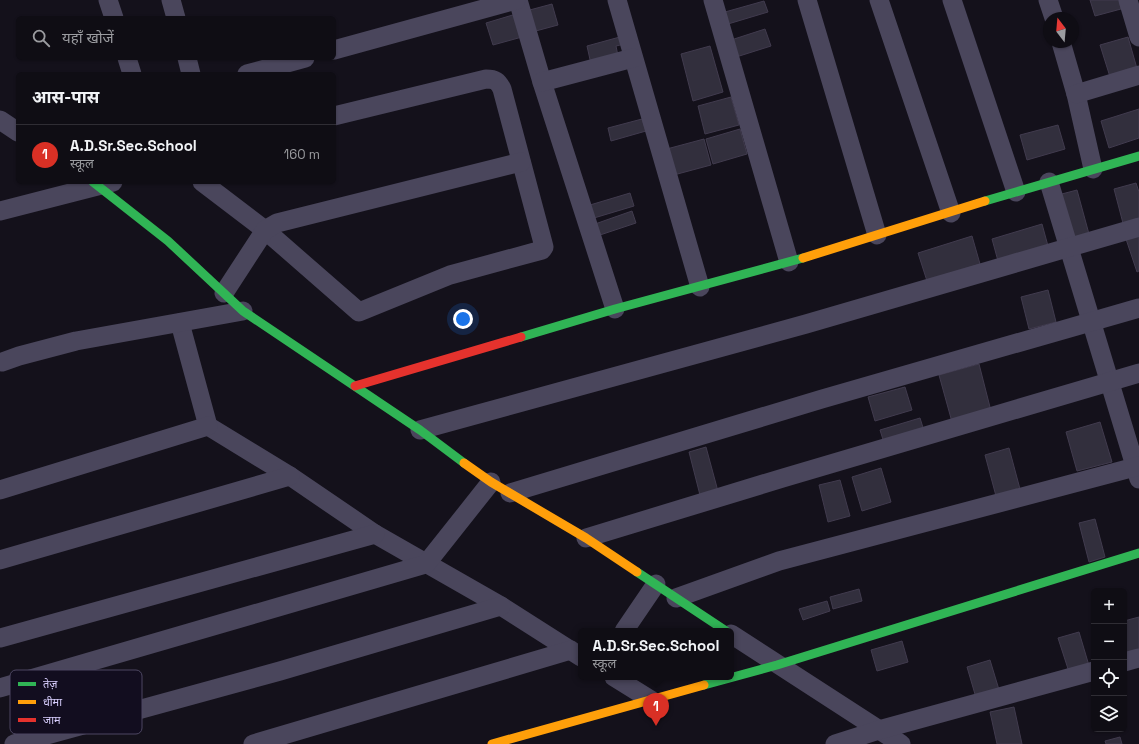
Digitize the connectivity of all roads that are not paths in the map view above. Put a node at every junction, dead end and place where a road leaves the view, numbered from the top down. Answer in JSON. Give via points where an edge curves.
{"nodes":[{"id":1,"x":108,"y":0,"type":"edge"},
{"id":2,"x":171,"y":0,"type":"edge"},
{"id":3,"x":517,"y":0,"type":"edge"},
{"id":4,"x":617,"y":0,"type":"edge"},
{"id":5,"x":713,"y":0,"type":"edge"},
{"id":6,"x":807,"y":0,"type":"edge"},
{"id":7,"x":879,"y":0,"type":"edge"},
{"id":8,"x":952,"y":0,"type":"edge"},
{"id":9,"x":1048,"y":0,"type":"edge"},
{"id":10,"x":1128,"y":0,"type":"edge"},
{"id":11,"x":1052,"y":12,"type":"edge"},
{"id":12,"x":113,"y":16,"type":"edge"},
{"id":13,"x":175,"y":16,"type":"edge"},
{"id":14,"x":1139,"y":37,"type":"edge"},
{"id":15,"x":1063,"y":48,"type":"edge"},
{"id":16,"x":336,"y":49,"type":"edge"},
{"id":17,"x":633,"y":58,"type":"junction"},
{"id":18,"x":128,"y":60,"type":"edge"},
{"id":19,"x":188,"y":60,"type":"edge"},
{"id":20,"x":300,"y":64,"type":"edge"},
{"id":21,"x":131,"y":72,"type":"edge"},
{"id":22,"x":190,"y":72,"type":"edge"},
{"id":23,"x":258,"y":72,"type":"edge"},
{"id":24,"x":1139,"y":75,"type":"edge"},
{"id":25,"x":542,"y":82,"type":"junction"},
{"id":26,"x":1076,"y":94,"type":"junction"},
{"id":27,"x":336,"y":116,"type":"edge"},
{"id":28,"x":0,"y":120,"type":"edge"},
{"id":29,"x":16,"y":131,"type":"edge"},
{"id":30,"x":1139,"y":156,"type":"edge"},
{"id":31,"x":521,"y":162,"type":"junction"},
{"id":32,"x":1093,"y":169,"type":"junction"},
{"id":33,"x":1049,"y":182,"type":"junction"},
{"id":34,"x":98,"y":184,"type":"edge"},
{"id":35,"x":103,"y":184,"type":"edge"},
{"id":36,"x":205,"y":184,"type":"edge"},
{"id":37,"x":1016,"y":192,"type":"junction"},
{"id":38,"x":0,"y":211,"type":"edge"},
{"id":39,"x":951,"y":213,"type":"junction"},
{"id":40,"x":1139,"y":228,"type":"edge"},
{"id":41,"x":265,"y":230,"type":"junction"},
{"id":42,"x":877,"y":235,"type":"junction"},
{"id":43,"x":1069,"y":248,"type":"junction"},
{"id":44,"x":789,"y":262,"type":"junction"},
{"id":45,"x":700,"y":287,"type":"junction"},
{"id":46,"x":224,"y":293,"type":"junction"},
{"id":47,"x":1139,"y":308,"type":"edge"},
{"id":48,"x":615,"y":309,"type":"junction"},
{"id":49,"x":243,"y":311,"type":"junction"},
{"id":50,"x":1091,"y":322,"type":"junction"},
{"id":51,"x":180,"y":323,"type":"junction"},
{"id":52,"x":2,"y":362,"type":"dead end"},
{"id":53,"x":1139,"y":373,"type":"edge"},
{"id":54,"x":1110,"y":382,"type":"junction"},
{"id":55,"x":355,"y":386,"type":"junction"},
{"id":56,"x":208,"y":426,"type":"junction"},
{"id":57,"x":420,"y":430,"type":"junction"},
{"id":58,"x":1138,"y":471,"type":"edge"},
{"id":59,"x":290,"y":476,"type":"junction"},
{"id":60,"x":491,"y":482,"type":"junction"},
{"id":61,"x":0,"y":490,"type":"edge"},
{"id":62,"x":510,"y":493,"type":"junction"},
{"id":63,"x":375,"y":534,"type":"junction"},
{"id":64,"x":586,"y":538,"type":"junction"},
{"id":65,"x":1139,"y":553,"type":"edge"},
{"id":66,"x":0,"y":560,"type":"edge"},
{"id":67,"x":426,"y":564,"type":"junction"},
{"id":68,"x":656,"y":584,"type":"junction"},
{"id":69,"x":676,"y":598,"type":"junction"},
{"id":70,"x":501,"y":606,"type":"junction"},
{"id":71,"x":626,"y":628,"type":"edge"},
{"id":72,"x":721,"y":628,"type":"edge"},
{"id":73,"x":734,"y":636,"type":"edge"},
{"id":74,"x":0,"y":638,"type":"edge"},
{"id":75,"x":576,"y":654,"type":"edge"},
{"id":76,"x":1139,"y":658,"type":"edge"},
{"id":77,"x":1127,"y":661,"type":"edge"},
{"id":78,"x":776,"y":665,"type":"junction"},
{"id":79,"x":62,"y":670,"type":"edge"},
{"id":80,"x":1091,"y":672,"type":"edge"},
{"id":81,"x":734,"y":677,"type":"edge"},
{"id":82,"x":619,"y":680,"type":"edge"},
{"id":83,"x":722,"y":680,"type":"edge"},
{"id":84,"x":10,"y":685,"type":"edge"},
{"id":85,"x":0,"y":688,"type":"edge"},
{"id":86,"x":651,"y":700,"type":"junction"},
{"id":87,"x":142,"y":709,"type":"edge"},
{"id":88,"x":879,"y":730,"type":"junction"},
{"id":89,"x":50,"y":734,"type":"edge"},
{"id":90,"x":14,"y":744,"type":"edge"},
{"id":91,"x":252,"y":744,"type":"edge"},
{"id":92,"x":492,"y":744,"type":"edge"},
{"id":93,"x":835,"y":744,"type":"edge"},
{"id":94,"x":900,"y":744,"type":"edge"}],
"edges":[{"from":1,"to":12,"type":"street"},
{"from":2,"to":13,"type":"street"},
{"from":3,"to":16,"type":"street"},
{"from":3,"to":25,"type":"street"},
{"from":4,"to":17,"type":"street"},
{"from":5,"to":44,"type":"street"},
{"from":6,"to":42,"type":"street"},
{"from":7,"to":39,"type":"street"},
{"from":8,"to":37,"type":"street"},
{"from":9,"to":11,"type":"street"},
{"from":10,"to":14,"type":"street"},
{"from":15,"to":26,"type":"street"},
{"from":17,"to":25,"type":"street"},
{"from":17,"to":45,"type":"street"},
{"from":18,"to":21,"type":"street"},
{"from":19,"to":22,"type":"street"},
{"from":20,"to":23,"type":"street"},
{"from":24,"to":26,"type":"street"},
{"from":25,"to":48,"type":"street"},
{"from":26,"to":32,"type":"street"},
{"from":27,"to":31,"type":"street","via":[[494,79],[502,89]]},
{"from":28,"to":29,"type":"street"},
{"from":30,"to":32,"type":"street"},
{"from":31,"to":41,"type":"street","via":[[277,223]]},
{"from":31,"to":41,"type":"street","via":[[544,247],[540,252],[450,275],[359,312]]},
{"from":32,"to":33,"type":"street"},
{"from":33,"to":37,"type":"street"},
{"from":33,"to":43,"type":"street"},
{"from":34,"to":38,"type":"street"},
{"from":35,"to":46,"type":"street"},
{"from":36,"to":41,"type":"street"},
{"from":37,"to":39,"type":"street"},
{"from":39,"to":42,"type":"street"},
{"from":40,"to":43,"type":"street"},
{"from":41,"to":46,"type":"street"},
{"from":42,"to":44,"type":"street"},
{"from":43,"to":50,"type":"street"},
{"from":43,"to":57,"type":"street","via":[[806,324]]},
{"from":44,"to":45,"type":"street"},
{"from":45,"to":48,"type":"street"},
{"from":46,"to":49,"type":"street"},
{"from":47,"to":50,"type":"street"},
{"from":48,"to":55,"type":"street"},
{"from":49,"to":51,"type":"street"},
{"from":49,"to":55,"type":"street"},
{"from":50,"to":54,"type":"street"},
{"from":50,"to":62,"type":"street","via":[[822,399]]},
{"from":51,"to":52,"type":"street","via":[[76,341]]},
{"from":51,"to":56,"type":"street"},
{"from":53,"to":54,"type":"street"},
{"from":54,"to":58,"type":"street"},
{"from":54,"to":64,"type":"street"},
{"from":55,"to":57,"type":"street"},
{"from":56,"to":59,"type":"street"},
{"from":56,"to":61,"type":"street"},
{"from":57,"to":60,"type":"street"},
{"from":58,"to":69,"type":"street","via":[[779,561]]},
{"from":59,"to":63,"type":"street"},
{"from":59,"to":66,"type":"street"},
{"from":60,"to":62,"type":"street"},
{"from":60,"to":67,"type":"street"},
{"from":62,"to":64,"type":"street"},
{"from":63,"to":67,"type":"street"},
{"from":63,"to":74,"type":"street"},
{"from":64,"to":68,"type":"street"},
{"from":65,"to":78,"type":"street"},
{"from":67,"to":70,"type":"street"},
{"from":67,"to":79,"type":"street"},
{"from":68,"to":69,"type":"street"},
{"from":68,"to":71,"type":"street"},
{"from":69,"to":72,"type":"street"},
{"from":70,"to":75,"type":"street"},
{"from":70,"to":87,"type":"street"},
{"from":73,"to":78,"type":"street"},
{"from":75,"to":91,"type":"street"},
{"from":76,"to":77,"type":"street"},
{"from":78,"to":81,"type":"street"},
{"from":78,"to":88,"type":"street"},
{"from":80,"to":88,"type":"street"},
{"from":82,"to":86,"type":"street"},
{"from":83,"to":86,"type":"street"},
{"from":84,"to":85,"type":"street"},
{"from":86,"to":92,"type":"street"},
{"from":88,"to":93,"type":"street"},
{"from":88,"to":94,"type":"street"},
{"from":89,"to":90,"type":"street"}]}
